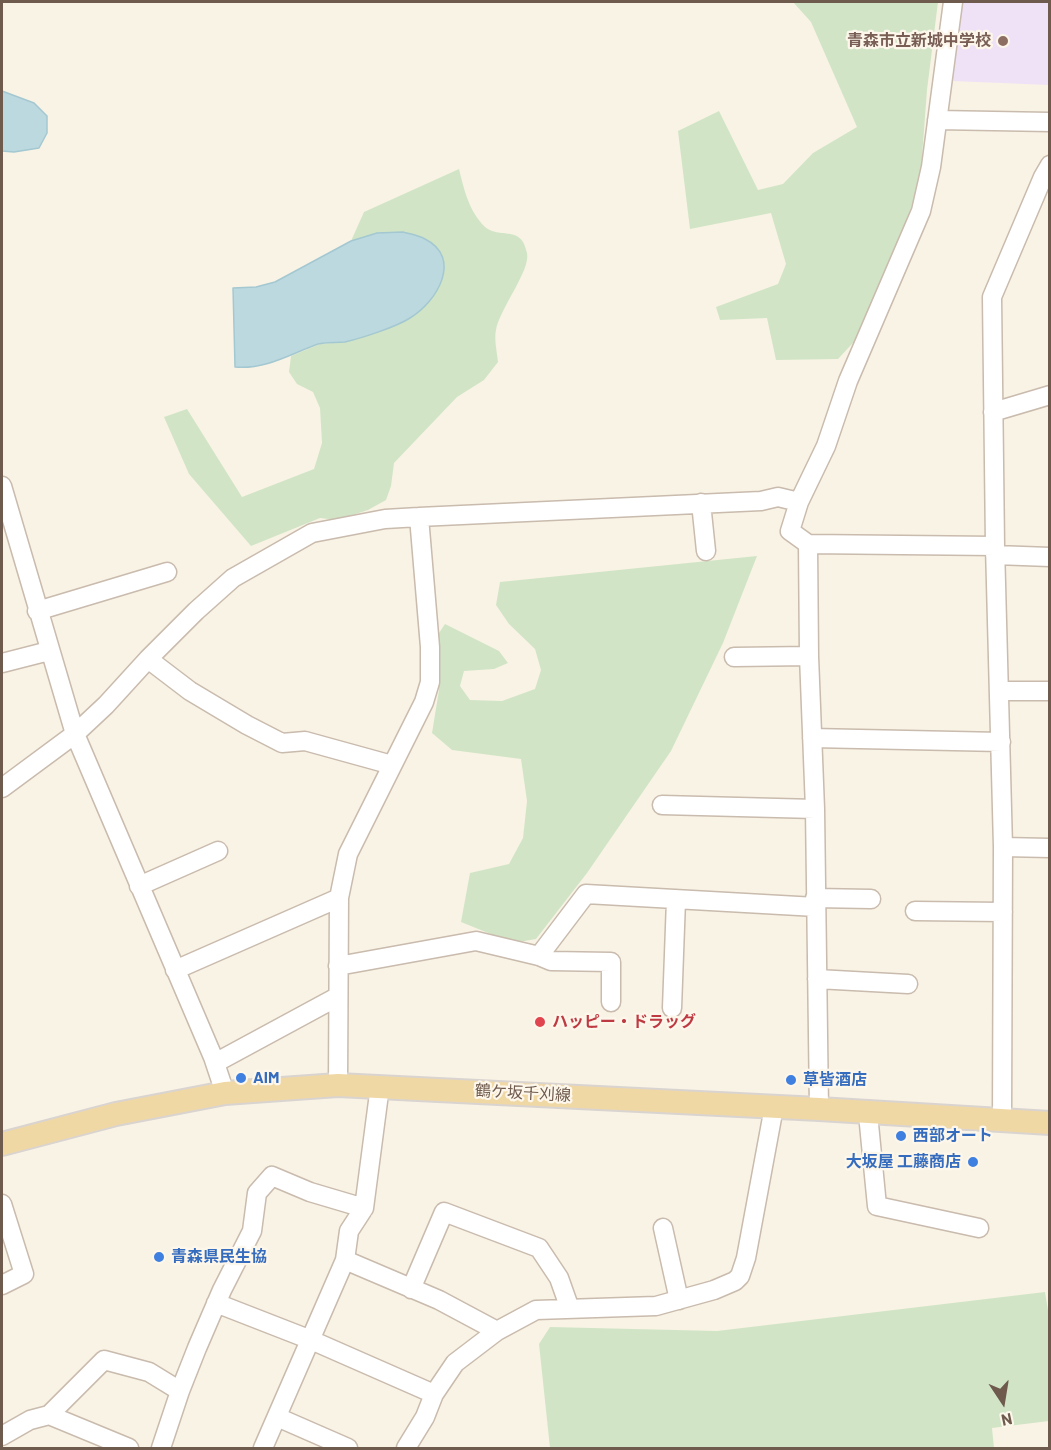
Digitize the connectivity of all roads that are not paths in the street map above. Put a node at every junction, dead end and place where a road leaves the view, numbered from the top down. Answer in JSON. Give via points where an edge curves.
{"nodes":[{"id":1,"x":953,"y":2,"type":"edge"},
{"id":2,"x":937,"y":120,"type":"junction"},
{"id":3,"x":1050,"y":122,"type":"edge"},
{"id":4,"x":1050,"y":165,"type":"edge"},
{"id":5,"x":1050,"y":394,"type":"edge"},
{"id":6,"x":993,"y":412,"type":"junction"},
{"id":7,"x":2,"y":486,"type":"edge"},
{"id":8,"x":799,"y":502,"type":"junction"},
{"id":9,"x":701,"y":503,"type":"junction"},
{"id":10,"x":419,"y":517,"type":"junction"},
{"id":11,"x":7,"y":526,"type":"edge"},
{"id":12,"x":808,"y":544,"type":"junction"},
{"id":13,"x":706,"y":551,"type":"dead end"},
{"id":14,"x":995,"y":551,"type":"junction"},
{"id":15,"x":1050,"y":557,"type":"edge"},
{"id":16,"x":167,"y":572,"type":"dead end"},
{"id":17,"x":38,"y":610,"type":"junction"},
{"id":18,"x":49,"y":651,"type":"junction"},
{"id":19,"x":809,"y":656,"type":"junction"},
{"id":20,"x":734,"y":657,"type":"dead end"},
{"id":21,"x":148,"y":659,"type":"junction"},
{"id":22,"x":2,"y":663,"type":"edge"},
{"id":23,"x":1000,"y":691,"type":"junction"},
{"id":24,"x":1050,"y":691,"type":"edge"},
{"id":25,"x":75,"y":734,"type":"junction"},
{"id":26,"x":812,"y":738,"type":"junction"},
{"id":27,"x":1001,"y":742,"type":"junction"},
{"id":28,"x":392,"y":765,"type":"junction"},
{"id":29,"x":2,"y":788,"type":"edge"},
{"id":30,"x":662,"y":805,"type":"dead end"},
{"id":31,"x":814,"y":809,"type":"junction"},
{"id":32,"x":1003,"y":847,"type":"junction"},
{"id":33,"x":1050,"y":848,"type":"edge"},
{"id":34,"x":218,"y":851,"type":"dead end"},
{"id":35,"x":139,"y":886,"type":"junction"},
{"id":36,"x":339,"y":898,"type":"junction"},
{"id":37,"x":871,"y":899,"type":"dead end"},
{"id":38,"x":676,"y":900,"type":"junction"},
{"id":39,"x":816,"y":903,"type":"junction"},
{"id":40,"x":915,"y":911,"type":"dead end"},
{"id":41,"x":1003,"y":912,"type":"junction"},
{"id":42,"x":539,"y":956,"type":"junction"},
{"id":43,"x":338,"y":966,"type":"junction"},
{"id":44,"x":176,"y":970,"type":"junction"},
{"id":45,"x":817,"y":979,"type":"junction"},
{"id":46,"x":908,"y":984,"type":"dead end"},
{"id":47,"x":337,"y":997,"type":"junction"},
{"id":48,"x":611,"y":1002,"type":"dead end"},
{"id":49,"x":672,"y":1008,"type":"dead end"},
{"id":50,"x":215,"y":1063,"type":"junction"},
{"id":51,"x":338,"y":1085,"type":"junction"},
{"id":52,"x":380,"y":1086,"type":"junction"},
{"id":53,"x":225,"y":1093,"type":"junction"},
{"id":54,"x":774,"y":1107,"type":"junction"},
{"id":55,"x":819,"y":1109,"type":"junction"},
{"id":56,"x":868,"y":1114,"type":"junction"},
{"id":57,"x":1002,"y":1121,"type":"junction"},
{"id":58,"x":1050,"y":1124,"type":"edge"},
{"id":59,"x":2,"y":1144,"type":"edge"},
{"id":60,"x":2,"y":1204,"type":"edge"},
{"id":61,"x":364,"y":1208,"type":"junction"},
{"id":62,"x":663,"y":1228,"type":"dead end"},
{"id":63,"x":979,"y":1228,"type":"dead end"},
{"id":64,"x":345,"y":1260,"type":"junction"},
{"id":65,"x":2,"y":1285,"type":"edge"},
{"id":66,"x":411,"y":1289,"type":"junction"},
{"id":67,"x":679,"y":1300,"type":"junction"},
{"id":68,"x":216,"y":1303,"type":"junction"},
{"id":69,"x":570,"y":1309,"type":"junction"},
{"id":70,"x":497,"y":1331,"type":"junction"},
{"id":71,"x":311,"y":1340,"type":"junction"},
{"id":72,"x":180,"y":1391,"type":"junction"},
{"id":73,"x":434,"y":1394,"type":"junction"},
{"id":74,"x":49,"y":1415,"type":"junction"},
{"id":75,"x":277,"y":1417,"type":"junction"},
{"id":76,"x":2,"y":1436,"type":"edge"},
{"id":77,"x":129,"y":1449,"type":"edge"},
{"id":78,"x":161,"y":1449,"type":"edge"},
{"id":79,"x":263,"y":1449,"type":"edge"},
{"id":80,"x":348,"y":1449,"type":"edge"},
{"id":81,"x":406,"y":1449,"type":"edge"}],
"edges":[{"from":1,"to":2,"type":"street"},
{"from":2,"to":3,"type":"street"},
{"from":2,"to":8,"type":"street","via":[[921,211]]},
{"from":4,"to":6,"type":"street","via":[[992,297]]},
{"from":5,"to":6,"type":"street"},
{"from":6,"to":14,"type":"street"},
{"from":7,"to":11,"type":"street"},
{"from":8,"to":9,"type":"street","via":[[778,497]]},
{"from":8,"to":12,"type":"street","via":[[790,531]]},
{"from":9,"to":10,"type":"street"},
{"from":9,"to":13,"type":"street"},
{"from":10,"to":21,"type":"street","via":[[312,533],[233,578]]},
{"from":10,"to":28,"type":"street","via":[[430,682]]},
{"from":11,"to":17,"type":"street"},
{"from":12,"to":14,"type":"street"},
{"from":12,"to":19,"type":"street"},
{"from":14,"to":15,"type":"street"},
{"from":14,"to":23,"type":"street"},
{"from":16,"to":17,"type":"street"},
{"from":17,"to":18,"type":"street"},
{"from":18,"to":22,"type":"street"},
{"from":18,"to":25,"type":"street"},
{"from":19,"to":20,"type":"street"},
{"from":19,"to":26,"type":"street"},
{"from":21,"to":25,"type":"street"},
{"from":21,"to":28,"type":"street","via":[[190,691],[282,743],[305,741]]},
{"from":23,"to":24,"type":"street"},
{"from":23,"to":27,"type":"street"},
{"from":25,"to":29,"type":"street"},
{"from":25,"to":35,"type":"street"},
{"from":26,"to":27,"type":"street"},
{"from":26,"to":31,"type":"street"},
{"from":27,"to":32,"type":"street"},
{"from":28,"to":36,"type":"street","via":[[348,854]]},
{"from":30,"to":31,"type":"street"},
{"from":31,"to":39,"type":"street"},
{"from":32,"to":33,"type":"street"},
{"from":32,"to":41,"type":"street"},
{"from":34,"to":35,"type":"street"},
{"from":35,"to":44,"type":"street"},
{"from":36,"to":43,"type":"street"},
{"from":36,"to":44,"type":"street"},
{"from":37,"to":39,"type":"street"},
{"from":38,"to":39,"type":"street"},
{"from":38,"to":42,"type":"street","via":[[586,894]]},
{"from":38,"to":49,"type":"street"},
{"from":39,"to":45,"type":"street"},
{"from":40,"to":41,"type":"street"},
{"from":41,"to":57,"type":"street"},
{"from":42,"to":43,"type":"street","via":[[476,941]]},
{"from":42,"to":48,"type":"street","via":[[551,962],[611,962]]},
{"from":43,"to":47,"type":"street"},
{"from":44,"to":50,"type":"street"},
{"from":45,"to":46,"type":"street"},
{"from":45,"to":55,"type":"street"},
{"from":47,"to":50,"type":"street"},
{"from":47,"to":51,"type":"street"},
{"from":50,"to":53,"type":"street"},
{"from":51,"to":52,"type":"main road","name":"鶴ケ坂千刈線"},
{"from":51,"to":53,"type":"main road","name":"鶴ケ坂千刈線"},
{"from":52,"to":54,"type":"main road","name":"鶴ケ坂千刈線"},
{"from":52,"to":61,"type":"street"},
{"from":53,"to":59,"type":"main road","name":"鶴ケ坂千刈線","via":[[117,1114]]},
{"from":54,"to":55,"type":"main road","name":"鶴ケ坂千刈線"},
{"from":54,"to":67,"type":"street","via":[[740,1276],[714,1290]]},
{"from":55,"to":56,"type":"main road","name":"鶴ケ坂千刈線"},
{"from":56,"to":57,"type":"main road","name":"鶴ケ坂千刈線"},
{"from":56,"to":63,"type":"street","via":[[877,1206]]},
{"from":57,"to":58,"type":"main road","name":"鶴ケ坂千刈線"},
{"from":60,"to":65,"type":"street","via":[[24,1274]]},
{"from":61,"to":64,"type":"street","via":[[349,1232]]},
{"from":61,"to":68,"type":"street","via":[[272,1176],[257,1193],[252,1231]]},
{"from":62,"to":67,"type":"street"},
{"from":64,"to":66,"type":"street"},
{"from":64,"to":71,"type":"street"},
{"from":66,"to":69,"type":"street","via":[[444,1212],[539,1248],[559,1278]]},
{"from":66,"to":70,"type":"street"},
{"from":67,"to":69,"type":"street","via":[[656,1306]]},
{"from":68,"to":71,"type":"street"},
{"from":68,"to":72,"type":"street"},
{"from":69,"to":70,"type":"street","via":[[536,1310]]},
{"from":70,"to":73,"type":"street","via":[[454,1363]]},
{"from":71,"to":73,"type":"street"},
{"from":71,"to":75,"type":"street"},
{"from":72,"to":74,"type":"street","via":[[149,1372],[104,1360]]},
{"from":72,"to":78,"type":"street"},
{"from":73,"to":81,"type":"street"},
{"from":74,"to":76,"type":"street","via":[[30,1420]]},
{"from":74,"to":77,"type":"street"},
{"from":75,"to":79,"type":"street"},
{"from":75,"to":80,"type":"street"}]}
